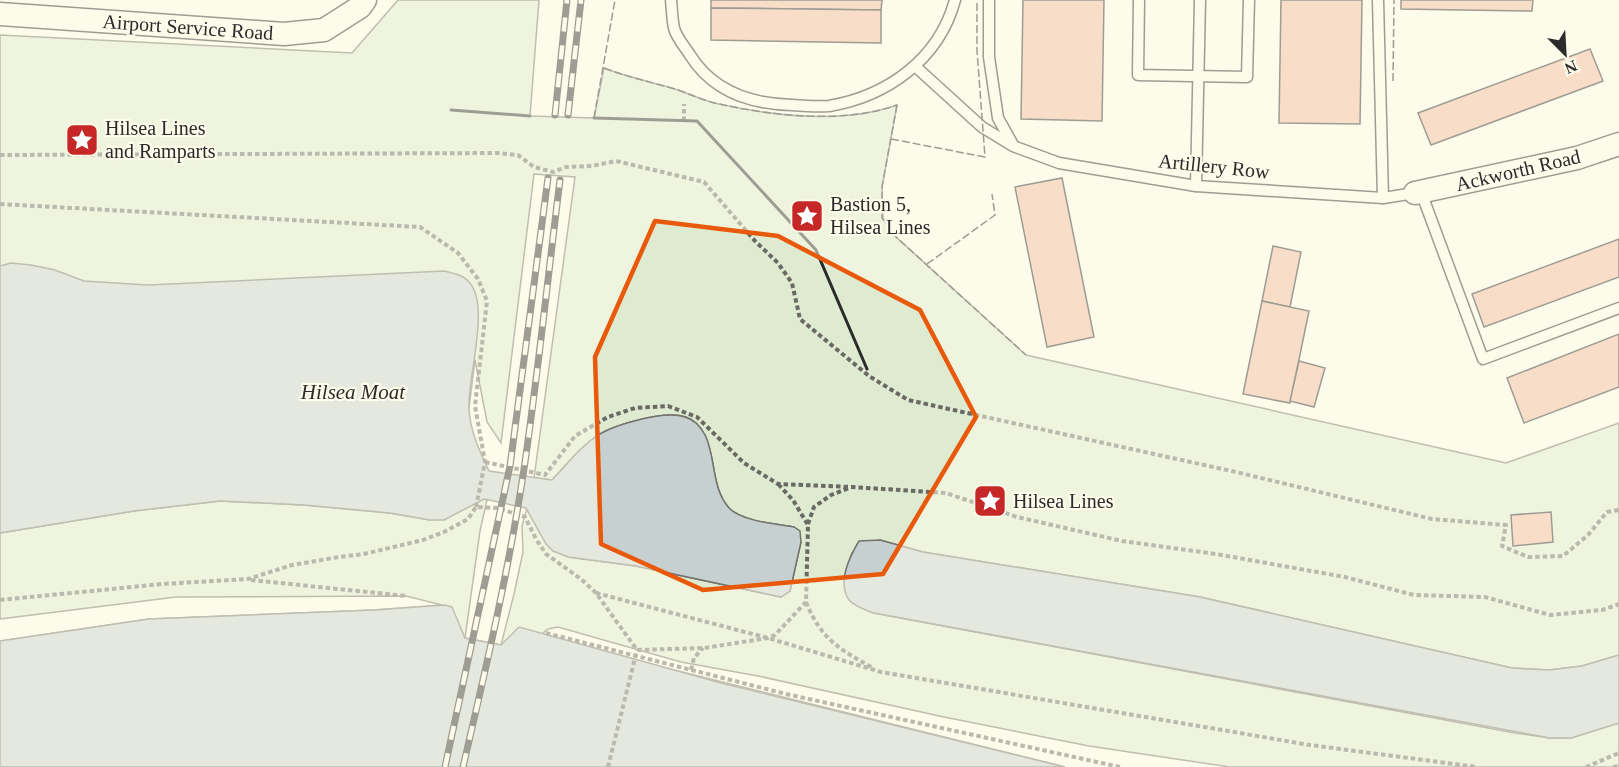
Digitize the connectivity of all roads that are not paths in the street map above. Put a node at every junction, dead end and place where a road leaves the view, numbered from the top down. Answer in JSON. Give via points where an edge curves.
{"nodes":[{"id":1,"x":365,"y":0,"type":"edge"},
{"id":2,"x":671,"y":0,"type":"edge"},
{"id":3,"x":955,"y":0,"type":"edge"},
{"id":4,"x":989,"y":0,"type":"edge"},
{"id":5,"x":1139,"y":0,"type":"edge"},
{"id":6,"x":1200,"y":0,"type":"edge"},
{"id":7,"x":1249,"y":0,"type":"edge"},
{"id":8,"x":1378,"y":0,"type":"edge"},
{"id":9,"x":0,"y":14,"type":"edge"},
{"id":10,"x":916,"y":67,"type":"junction"},
{"id":11,"x":1198,"y":76,"type":"junction"},
{"id":12,"x":1619,"y":144,"type":"edge"},
{"id":13,"x":1013,"y":146,"type":"junction"},
{"id":14,"x":1196,"y":186,"type":"junction"},
{"id":15,"x":1418,"y":193,"type":"junction"},
{"id":16,"x":1383,"y":198,"type":"junction"},
{"id":17,"x":1619,"y":308,"type":"edge"}],
"edges":[{"from":1,"to":9,"type":"street","name":"Airport Service Road","via":[[324,30],[284,34]]},
{"from":2,"to":10,"type":"lane","via":[[674,29],[698,68],[730,93],[768,105],[827,106],[865,98]]},
{"from":3,"to":10,"type":"lane","via":[[939,39]]},
{"from":4,"to":13,"type":"lane","via":[[989,57],[998,118]]},
{"from":5,"to":11,"type":"lane","via":[[1138,75]]},
{"from":6,"to":11,"type":"lane"},
{"from":7,"to":11,"type":"lane","via":[[1247,77]]},
{"from":8,"to":16,"type":"lane"},
{"from":10,"to":13,"type":"lane","name":"Artillery Row","via":[[982,127]]},
{"from":11,"to":14,"type":"lane"},
{"from":12,"to":15,"type":"street","name":"Ackworth Road","via":[[1577,158]]},
{"from":13,"to":14,"type":"lane","name":"Artillery Row","via":[[1059,163]]},
{"from":14,"to":16,"type":"lane","name":"Artillery Row"},
{"from":15,"to":16,"type":"lane","name":"Artillery Row"},
{"from":15,"to":17,"type":"lane","via":[[1483,359]]}]}
